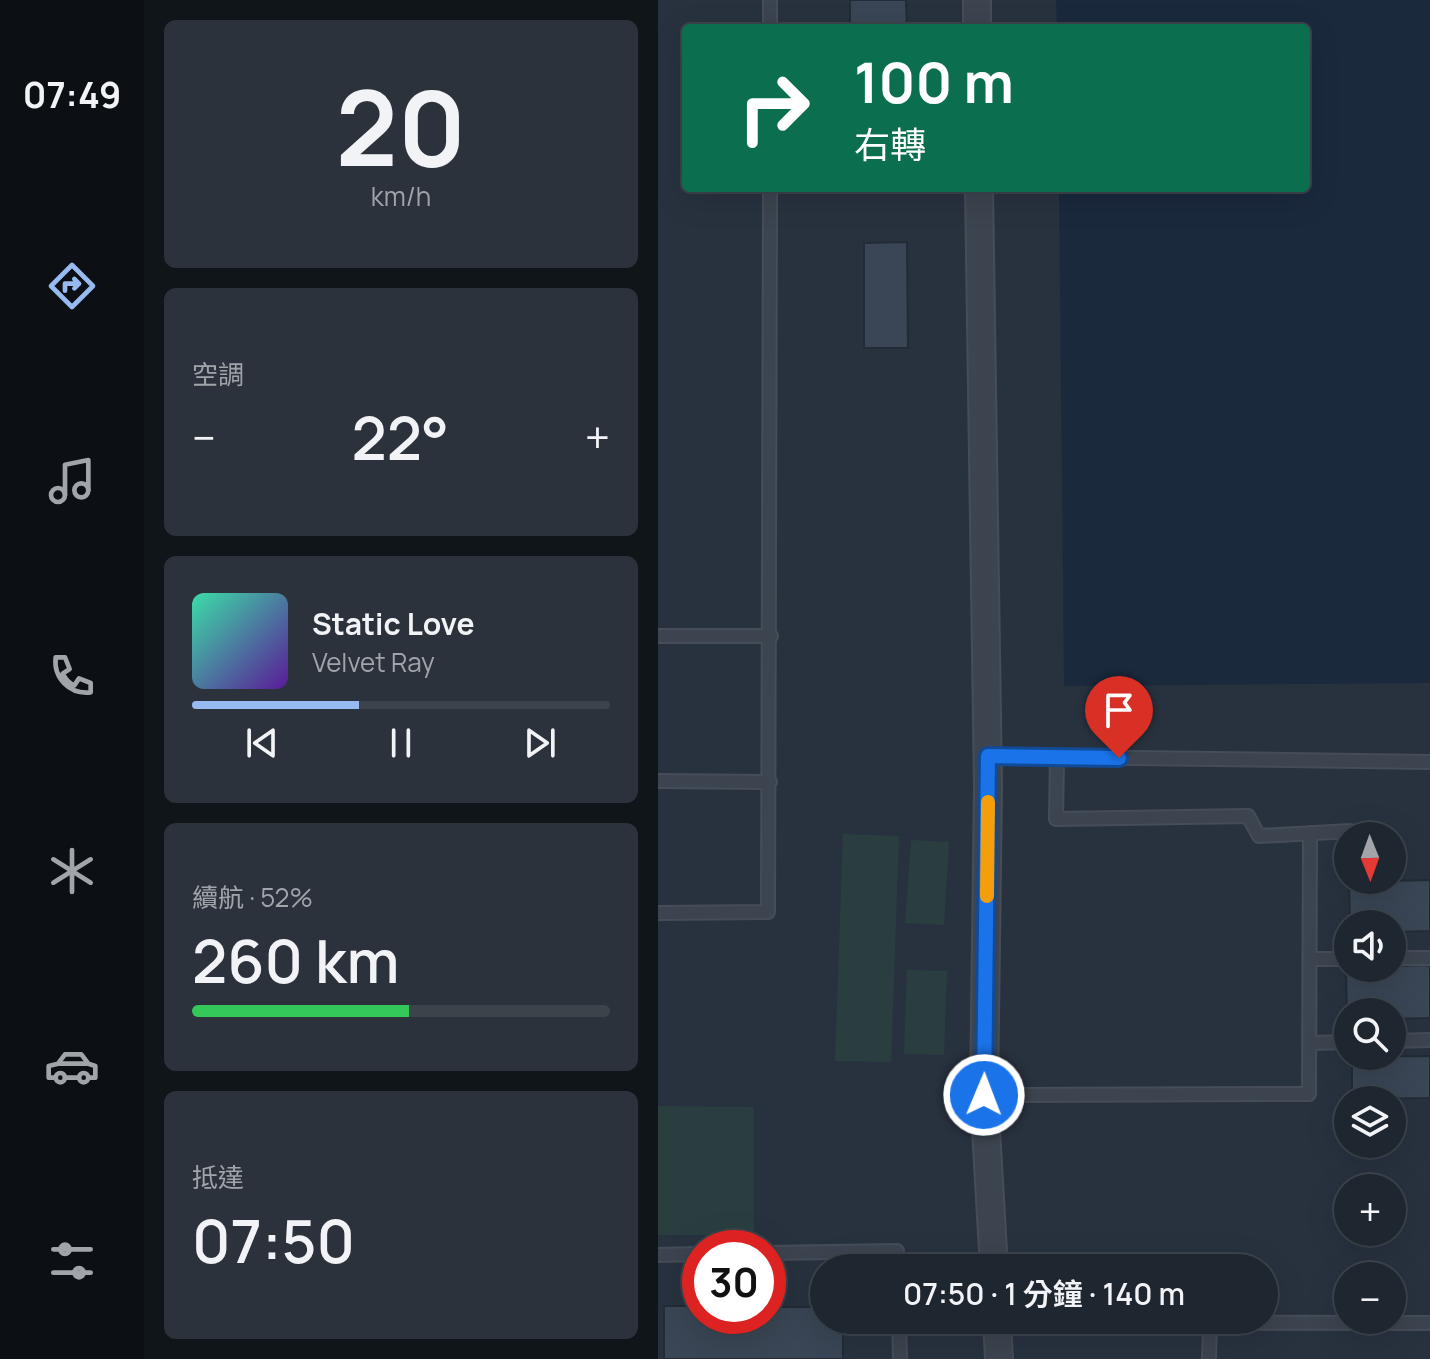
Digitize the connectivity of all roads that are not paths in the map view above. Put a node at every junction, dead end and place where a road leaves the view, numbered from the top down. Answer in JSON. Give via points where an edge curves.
{"nodes":[{"id":1,"x":770,"y":0,"type":"edge"},
{"id":2,"x":977,"y":0,"type":"edge"},
{"id":3,"x":770,"y":24,"type":"edge"},
{"id":4,"x":977,"y":24,"type":"edge"},
{"id":5,"x":770,"y":192,"type":"edge"},
{"id":6,"x":979,"y":192,"type":"edge"},
{"id":7,"x":658,"y":636,"type":"edge"},
{"id":8,"x":771,"y":636,"type":"junction"},
{"id":9,"x":988,"y":756,"type":"junction"},
{"id":10,"x":1057,"y":757,"type":"junction"},
{"id":11,"x":1430,"y":762,"type":"edge"},
{"id":12,"x":658,"y":781,"type":"edge"},
{"id":13,"x":770,"y":782,"type":"junction"},
{"id":14,"x":1334,"y":832,"type":"edge"},
{"id":15,"x":1310,"y":833,"type":"junction"},
{"id":16,"x":658,"y":913,"type":"edge"},
{"id":17,"x":1406,"y":958,"type":"edge"},
{"id":18,"x":1430,"y":958,"type":"edge"},
{"id":19,"x":1310,"y":959,"type":"junction"},
{"id":20,"x":1334,"y":959,"type":"edge"},
{"id":21,"x":1430,"y":1040,"type":"edge"},
{"id":22,"x":1406,"y":1041,"type":"edge"},
{"id":23,"x":1334,"y":1042,"type":"edge"},
{"id":24,"x":1310,"y":1043,"type":"junction"},
{"id":25,"x":984,"y":1095,"type":"junction"},
{"id":26,"x":786,"y":1253,"type":"edge"},
{"id":27,"x":682,"y":1254,"type":"edge"},
{"id":28,"x":897,"y":1254,"type":"edge"},
{"id":29,"x":993,"y":1254,"type":"edge"},
{"id":30,"x":658,"y":1255,"type":"edge"},
{"id":31,"x":1278,"y":1322,"type":"edge"},
{"id":32,"x":1430,"y":1323,"type":"edge"},
{"id":33,"x":899,"y":1334,"type":"edge"},
{"id":34,"x":998,"y":1334,"type":"edge"},
{"id":35,"x":1210,"y":1334,"type":"edge"},
{"id":36,"x":900,"y":1359,"type":"edge"},
{"id":37,"x":999,"y":1359,"type":"edge"},
{"id":38,"x":1209,"y":1359,"type":"edge"}],
"edges":[{"from":1,"to":3,"type":"lane"},
{"from":2,"to":4,"type":"street"},
{"from":5,"to":8,"type":"lane"},
{"from":6,"to":9,"type":"street"},
{"from":7,"to":8,"type":"lane"},
{"from":8,"to":13,"type":"lane"},
{"from":9,"to":10,"type":"lane"},
{"from":9,"to":25,"type":"street"},
{"from":10,"to":11,"type":"lane"},
{"from":10,"to":15,"type":"lane","via":[[1056,819],[1248,816],[1259,836]]},
{"from":12,"to":13,"type":"lane"},
{"from":13,"to":16,"type":"lane","via":[[768,912]]},
{"from":14,"to":15,"type":"lane"},
{"from":15,"to":19,"type":"lane"},
{"from":17,"to":18,"type":"lane"},
{"from":19,"to":20,"type":"lane"},
{"from":19,"to":24,"type":"lane"},
{"from":21,"to":22,"type":"lane"},
{"from":23,"to":24,"type":"lane"},
{"from":24,"to":25,"type":"lane","via":[[1309,1094]]},
{"from":25,"to":29,"type":"street"},
{"from":26,"to":28,"type":"lane"},
{"from":27,"to":30,"type":"lane"},
{"from":31,"to":32,"type":"lane"},
{"from":33,"to":36,"type":"lane"},
{"from":34,"to":37,"type":"street"},
{"from":35,"to":38,"type":"lane"}]}
